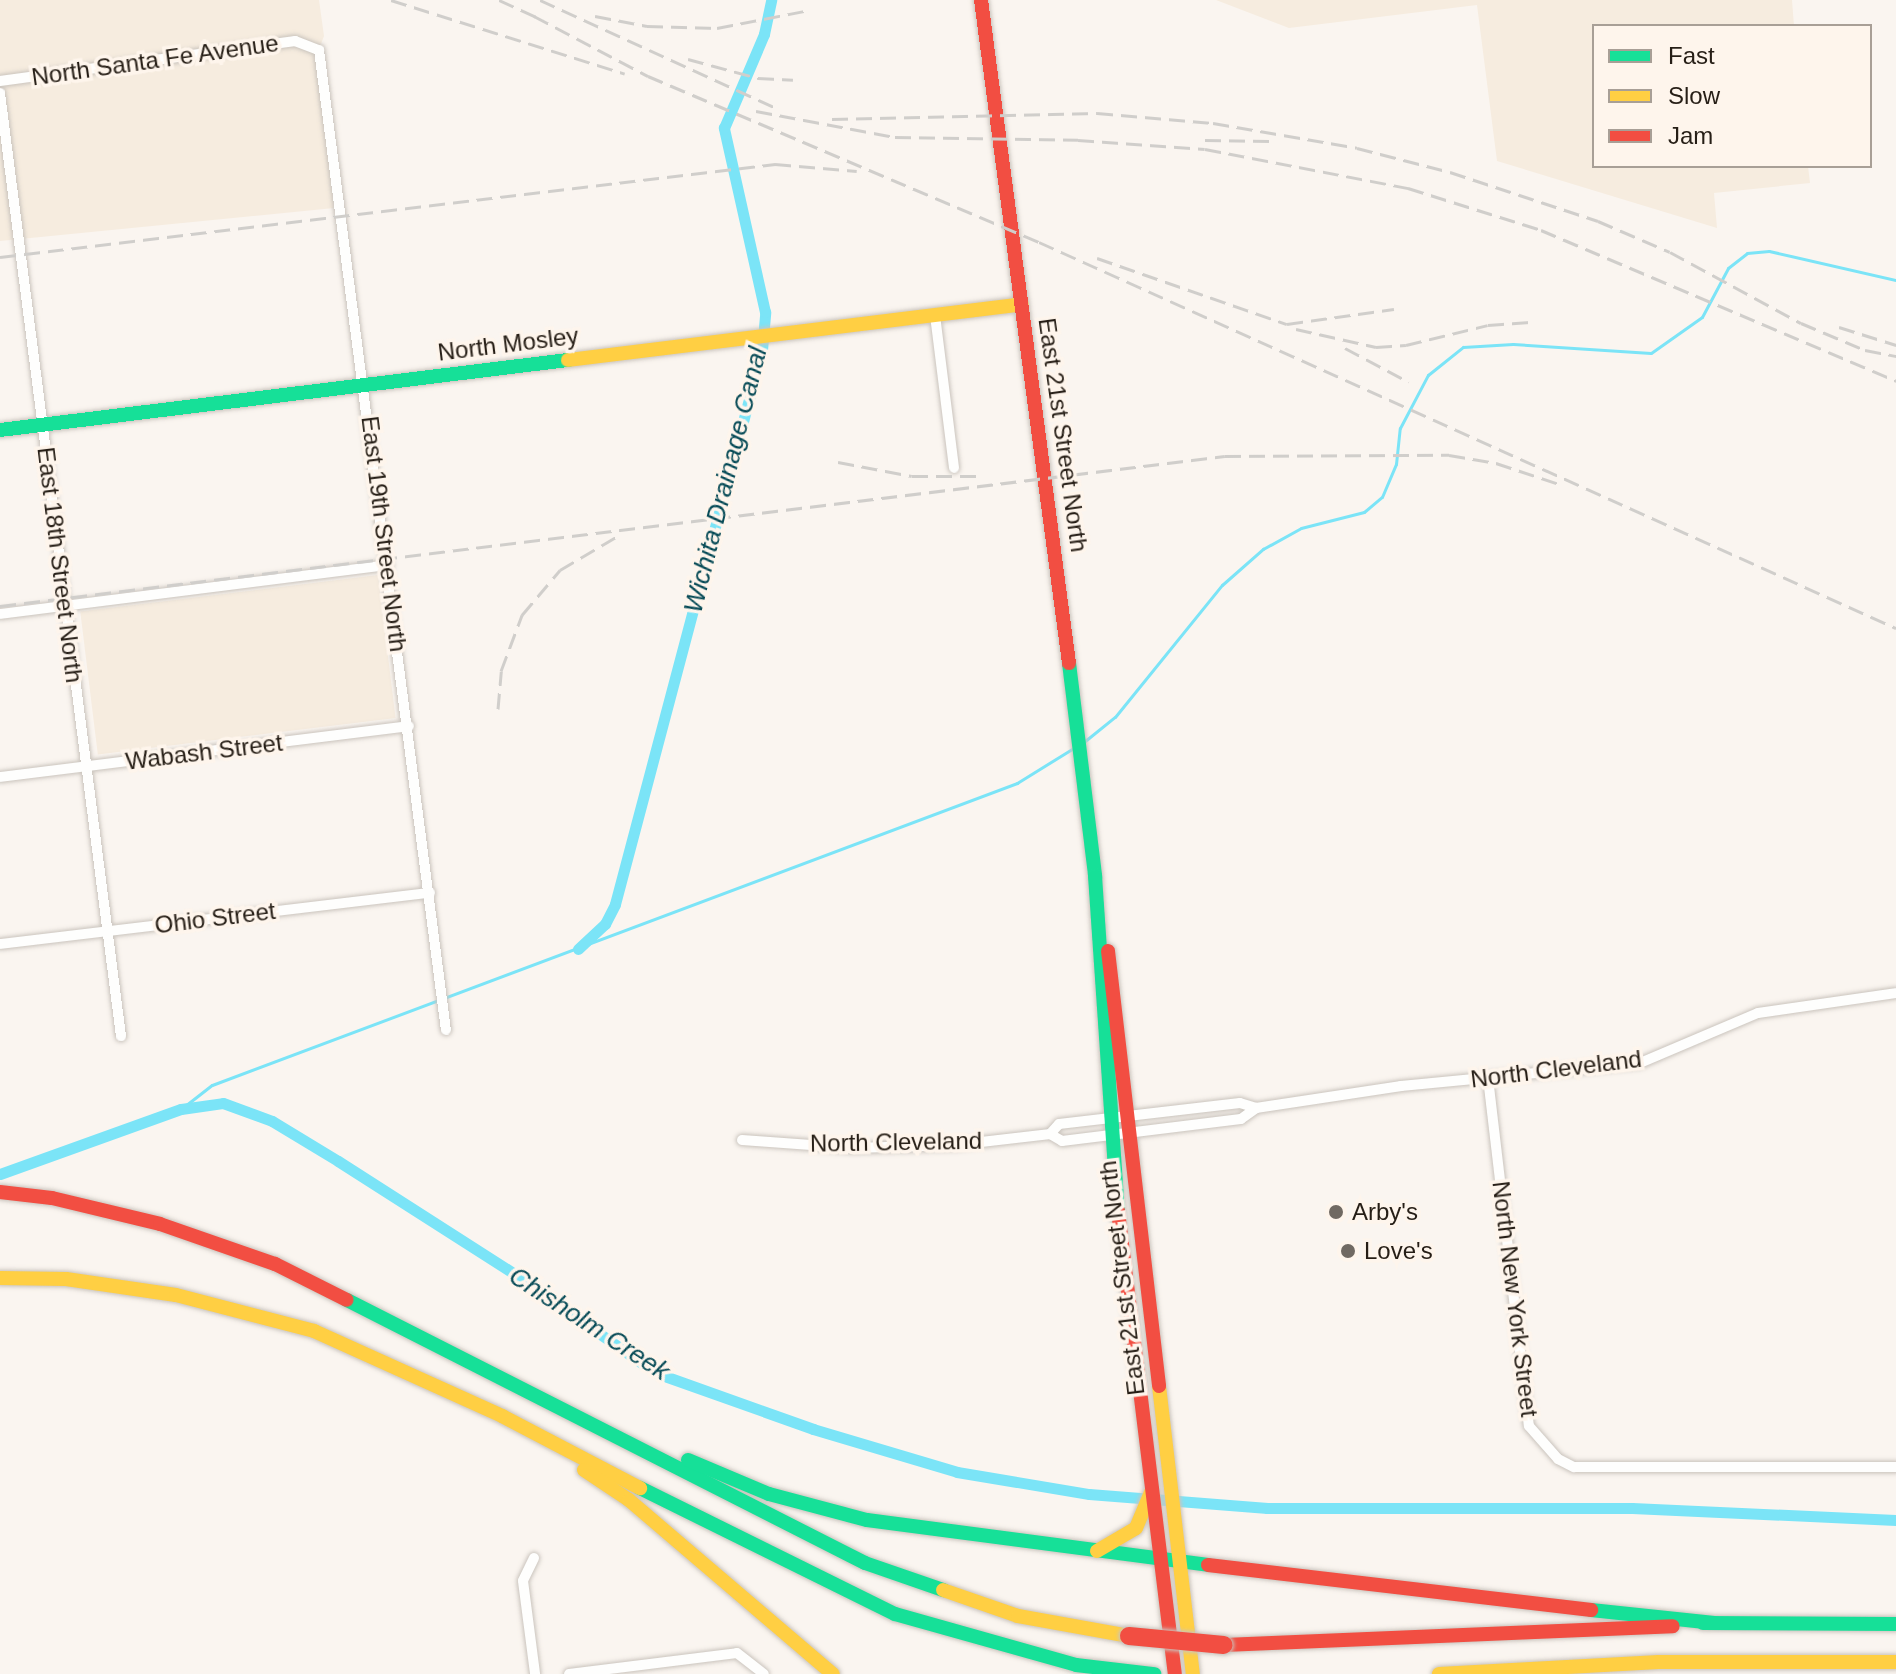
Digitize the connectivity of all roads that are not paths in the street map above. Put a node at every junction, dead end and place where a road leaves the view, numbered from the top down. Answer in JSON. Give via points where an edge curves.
{"nodes":[{"id":1,"x":981,"y":0,"type":"edge"},
{"id":2,"x":310,"y":43,"type":"joint"},
{"id":3,"x":0,"y":81,"type":"edge"},
{"id":4,"x":0,"y":93,"type":"edge"},
{"id":5,"x":1022,"y":304,"type":"junction"},
{"id":6,"x":935,"y":315,"type":"junction"},
{"id":7,"x":365,"y":386,"type":"junction"},
{"id":8,"x":42,"y":424,"type":"junction"},
{"id":9,"x":0,"y":430,"type":"edge"},
{"id":10,"x":954,"y":468,"type":"dead end"},
{"id":11,"x":388,"y":565,"type":"junction"},
{"id":12,"x":65,"y":606,"type":"junction"},
{"id":13,"x":0,"y":614,"type":"edge"},
{"id":14,"x":409,"y":726,"type":"junction"},
{"id":15,"x":85,"y":766,"type":"junction"},
{"id":16,"x":0,"y":777,"type":"edge"},
{"id":17,"x":430,"y":893,"type":"junction"},
{"id":18,"x":105,"y":931,"type":"junction"},
{"id":19,"x":0,"y":944,"type":"edge"},
{"id":20,"x":1896,"y":993,"type":"edge"},
{"id":21,"x":446,"y":1030,"type":"dead end"},
{"id":22,"x":121,"y":1036,"type":"dead end"},
{"id":23,"x":1488,"y":1078,"type":"junction"},
{"id":24,"x":1256,"y":1108,"type":"junction"},
{"id":25,"x":1119,"y":1125,"type":"junction"},
{"id":26,"x":1050,"y":1134,"type":"junction"},
{"id":27,"x":742,"y":1140,"type":"dead end"},
{"id":28,"x":0,"y":1192,"type":"edge"},
{"id":29,"x":0,"y":1278,"type":"edge"},
{"id":30,"x":564,"y":1408,"type":"junction"},
{"id":31,"x":502,"y":1416,"type":"junction"},
{"id":32,"x":1896,"y":1467,"type":"edge"},
{"id":33,"x":1151,"y":1481,"type":"junction"},
{"id":34,"x":1094,"y":1552,"type":"junction"},
{"id":35,"x":534,"y":1558,"type":"dead end"},
{"id":36,"x":1161,"y":1561,"type":"junction"},
{"id":37,"x":1181,"y":1562,"type":"junction"},
{"id":38,"x":1714,"y":1623,"type":"junction"},
{"id":39,"x":1896,"y":1624,"type":"edge"},
{"id":40,"x":1659,"y":1662,"type":"junction"},
{"id":41,"x":1896,"y":1662,"type":"edge"},
{"id":42,"x":1134,"y":1672,"type":"edge"},
{"id":43,"x":535,"y":1674,"type":"edge"},
{"id":44,"x":569,"y":1674,"type":"edge"},
{"id":45,"x":764,"y":1674,"type":"edge"},
{"id":46,"x":833,"y":1674,"type":"edge"},
{"id":47,"x":1154,"y":1674,"type":"edge"},
{"id":48,"x":1175,"y":1674,"type":"edge"},
{"id":49,"x":1193,"y":1674,"type":"edge"},
{"id":50,"x":1439,"y":1674,"type":"edge"},
{"id":51,"x":1596,"y":1674,"type":"edge"}],
"edges":[{"from":1,"to":5,"type":"main road","name":"East 21st Street North"},
{"from":2,"to":3,"type":"street","name":"North Santa Fe Avenue"},
{"from":2,"to":7,"type":"street","name":"East 19th Street North","via":[[319,50],[324,69]]},
{"from":4,"to":8,"type":"street","name":"East 18th Street North"},
{"from":5,"to":6,"type":"main road","name":"North Mosley"},
{"from":5,"to":25,"type":"main road","name":"East 21st Street North","via":[[1095,876]]},
{"from":6,"to":7,"type":"main road","name":"North Mosley"},
{"from":6,"to":10,"type":"street"},
{"from":7,"to":8,"type":"main road","name":"North Mosley"},
{"from":7,"to":11,"type":"street","name":"East 19th Street North"},
{"from":8,"to":9,"type":"main road","name":"North Mosley"},
{"from":8,"to":12,"type":"street","name":"East 18th Street North"},
{"from":11,"to":12,"type":"street"},
{"from":11,"to":14,"type":"street","name":"East 19th Street North"},
{"from":12,"to":13,"type":"street"},
{"from":12,"to":15,"type":"street","name":"East 18th Street North"},
{"from":14,"to":15,"type":"street","name":"Wabash Street"},
{"from":14,"to":17,"type":"street","name":"East 19th Street North"},
{"from":15,"to":16,"type":"street","name":"Wabash Street"},
{"from":15,"to":18,"type":"street","name":"East 18th Street North"},
{"from":17,"to":18,"type":"street","name":"Ohio Street"},
{"from":17,"to":21,"type":"street","name":"East 19th Street North"},
{"from":18,"to":19,"type":"street","name":"Ohio Street"},
{"from":18,"to":22,"type":"street","name":"East 18th Street North"},
{"from":20,"to":23,"type":"street","name":"North Cleveland","via":[[1758,1013],[1640,1063]]},
{"from":23,"to":24,"type":"street","name":"North Cleveland"},
{"from":23,"to":32,"type":"street","name":"North New York Street","via":[[1522,1385],[1529,1426],[1551,1452],[1574,1467]]},
{"from":24,"to":25,"type":"street","name":"North Cleveland","via":[[1240,1103]]},
{"from":24,"to":25,"type":"street","name":"North Cleveland","via":[[1241,1119]]},
{"from":25,"to":26,"type":"street","name":"North Cleveland","via":[[1062,1141]]},
{"from":25,"to":26,"type":"street","name":"North Cleveland","via":[[1059,1124]]},
{"from":25,"to":33,"type":"main road","name":"East 21st Street North"},
{"from":25,"to":37,"type":"main road","name":"East 21st Street North"},
{"from":26,"to":27,"type":"street","name":"North Cleveland","via":[[955,1145],[853,1148]]},
{"from":28,"to":30,"type":"main road","via":[[113,1212],[212,1239],[275,1264]]},
{"from":29,"to":31,"type":"main road","via":[[113,1285],[224,1305],[314,1331]]},
{"from":30,"to":34,"type":"main road","via":[[769,1494],[839,1513]]},
{"from":30,"to":38,"type":"main road","bridge":true,"via":[[865,1563],[1018,1616],[1129,1636],[1224,1645]]},
{"from":31,"to":42,"type":"main road","via":[[757,1549],[895,1614],[999,1647]]},
{"from":31,"to":46,"type":"main road","via":[[629,1500]]},
{"from":33,"to":34,"type":"main road","via":[[1136,1528],[1120,1542]]},
{"from":33,"to":36,"type":"main road","name":"East 21st Street North"},
{"from":34,"to":36,"type":"main road"},
{"from":35,"to":43,"type":"street","via":[[523,1581]]},
{"from":36,"to":37,"type":"main road"},
{"from":36,"to":48,"type":"main road","name":"East 21st Street North"},
{"from":37,"to":38,"type":"main road"},
{"from":37,"to":49,"type":"main road","name":"East 21st Street North"},
{"from":38,"to":39,"type":"main road"},
{"from":40,"to":41,"type":"main road"},
{"from":40,"to":50,"type":"main road"},
{"from":40,"to":51,"type":"main road"},
{"from":42,"to":47,"type":"main road"},
{"from":44,"to":45,"type":"street","via":[[737,1653]]}]}
